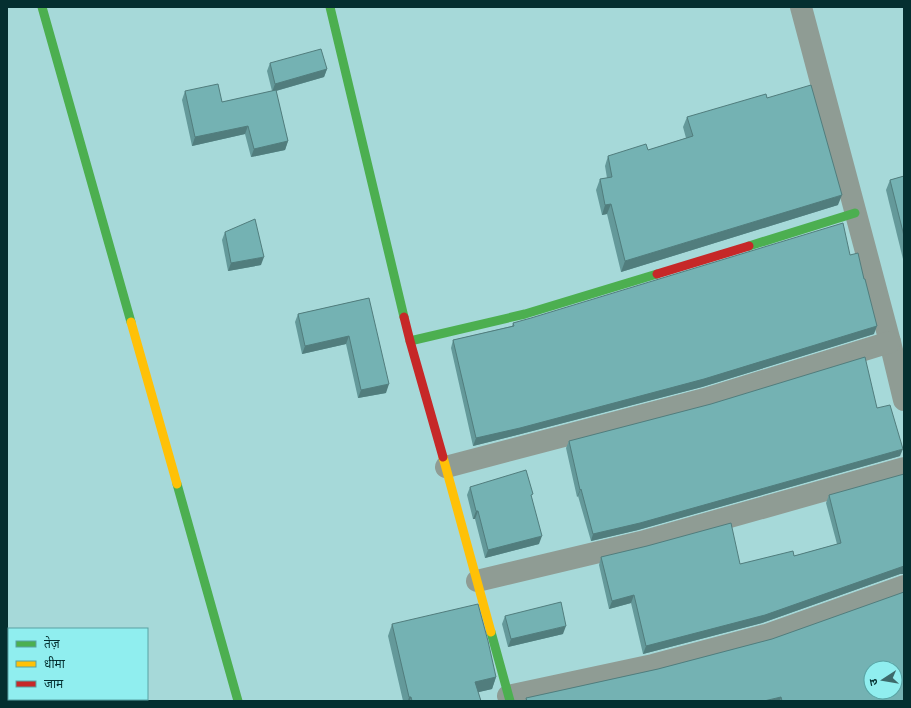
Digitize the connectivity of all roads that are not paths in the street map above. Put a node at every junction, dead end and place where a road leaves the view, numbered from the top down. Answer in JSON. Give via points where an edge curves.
{"nodes":[{"id":1,"x":42,"y":7,"type":"edge"},
{"id":2,"x":330,"y":7,"type":"edge"},
{"id":3,"x":801,"y":7,"type":"edge"},
{"id":4,"x":855,"y":213,"type":"junction"},
{"id":5,"x":410,"y":341,"type":"junction"},
{"id":6,"x":890,"y":342,"type":"junction"},
{"id":7,"x":904,"y":400,"type":"edge"},
{"id":8,"x":446,"y":467,"type":"junction"},
{"id":9,"x":904,"y":468,"type":"edge"},
{"id":10,"x":477,"y":580,"type":"junction"},
{"id":11,"x":904,"y":586,"type":"edge"},
{"id":12,"x":509,"y":699,"type":"edge"},
{"id":13,"x":238,"y":701,"type":"edge"}],
"edges":[{"from":1,"to":13,"type":"street"},
{"from":2,"to":5,"type":"street"},
{"from":3,"to":4,"type":"street"},
{"from":4,"to":5,"type":"street","via":[[525,314]]},
{"from":4,"to":6,"type":"street"},
{"from":5,"to":8,"type":"street"},
{"from":6,"to":7,"type":"street"},
{"from":6,"to":8,"type":"street","via":[[705,399]]},
{"from":8,"to":10,"type":"street"},
{"from":9,"to":10,"type":"street","via":[[641,542]]},
{"from":10,"to":12,"type":"street"},
{"from":11,"to":12,"type":"street","via":[[766,635],[654,665]]}]}
